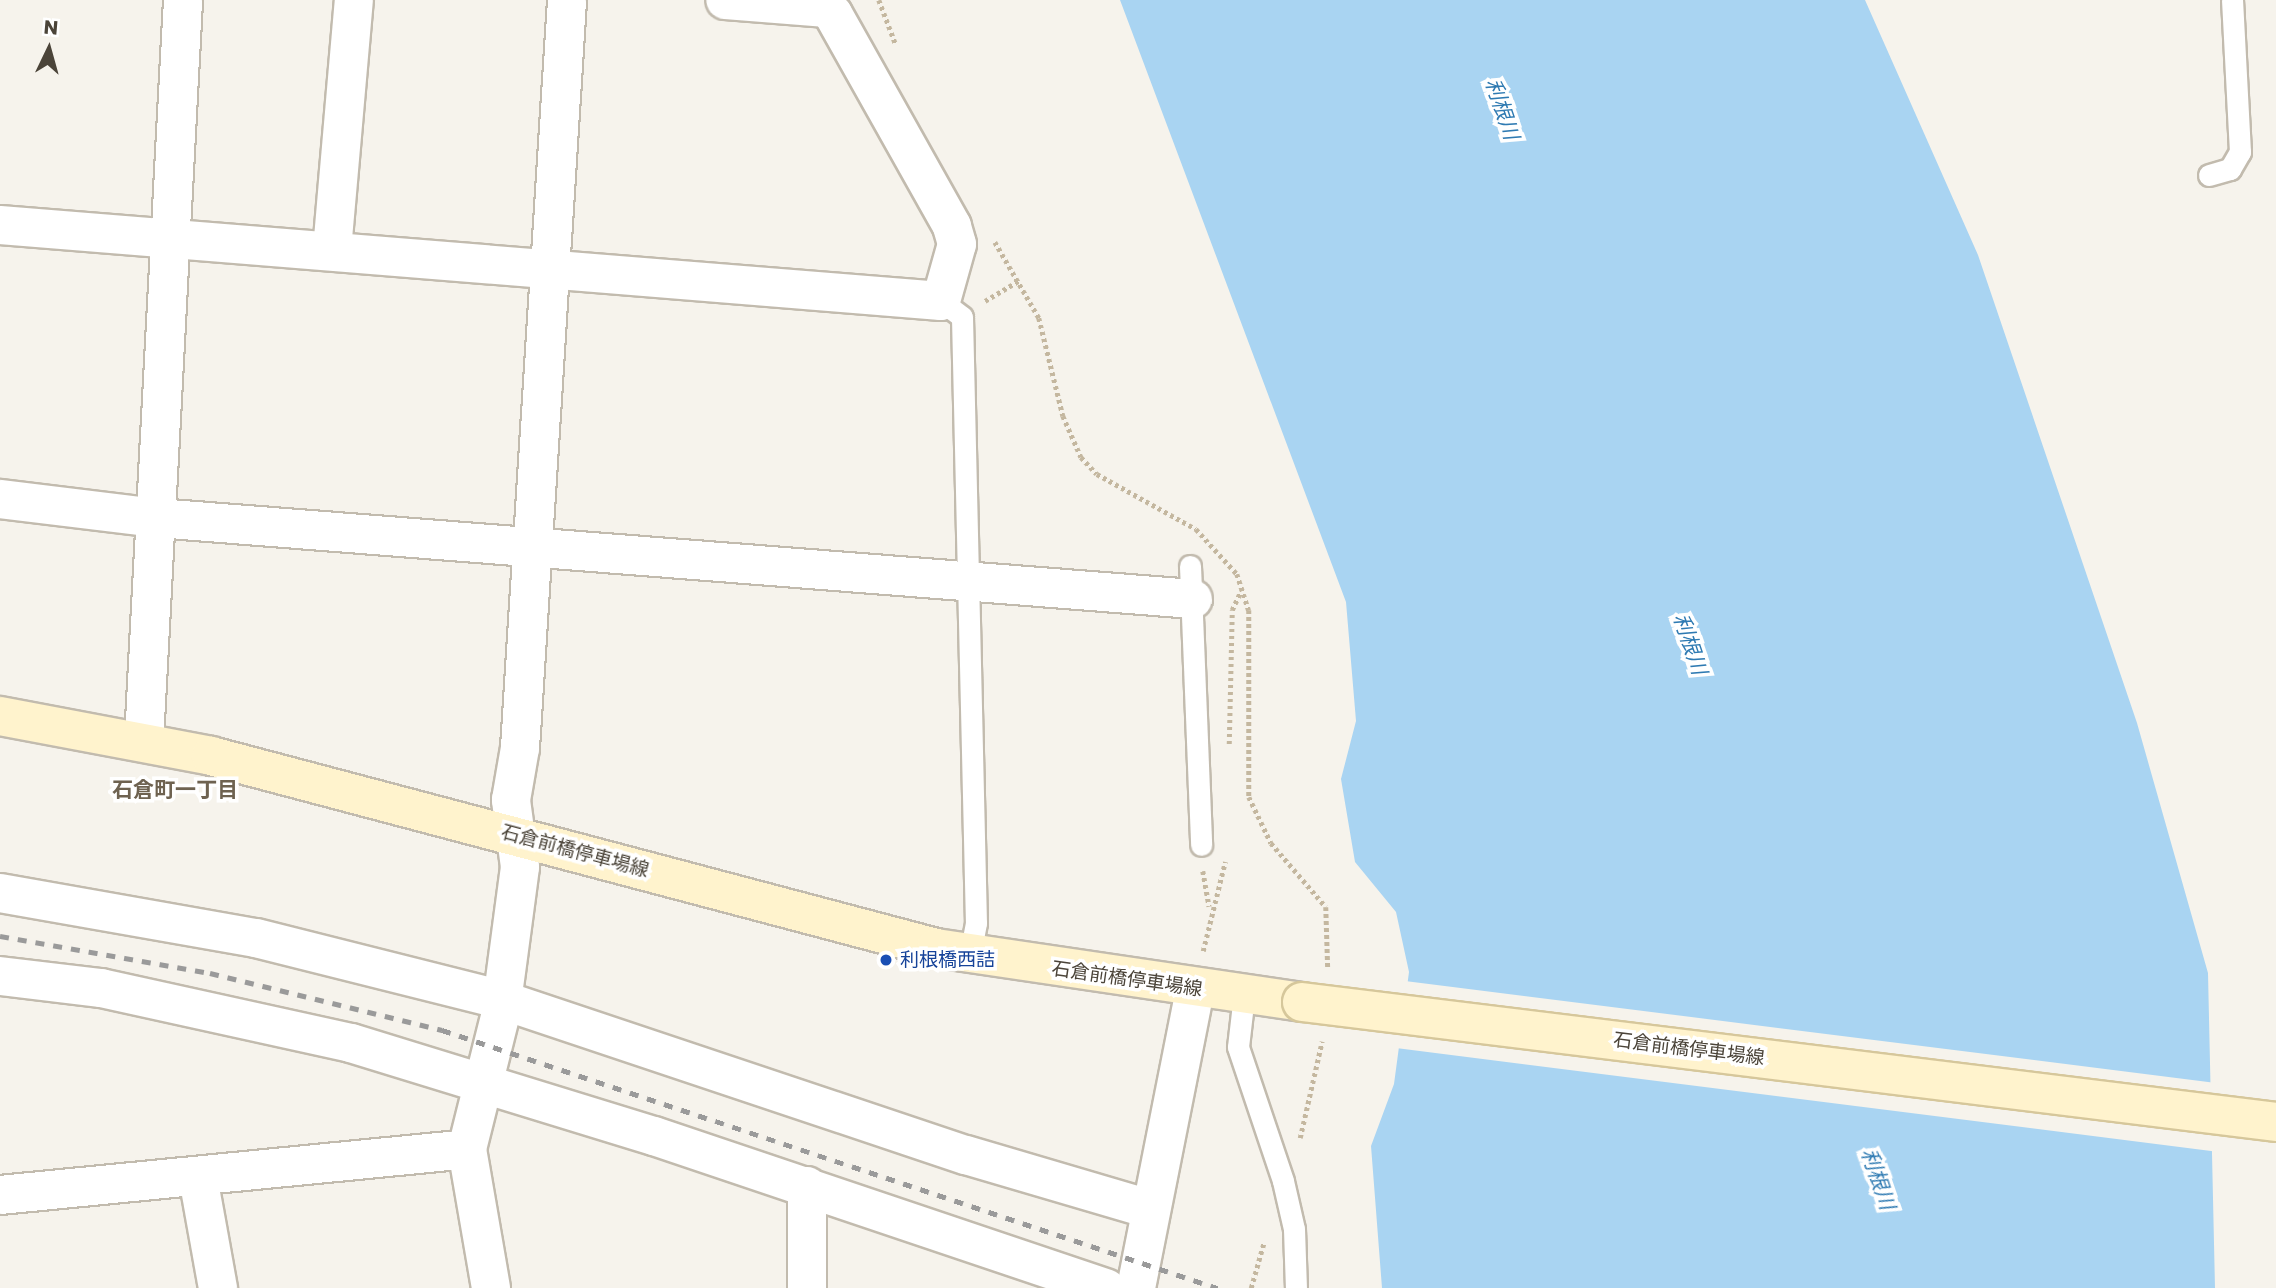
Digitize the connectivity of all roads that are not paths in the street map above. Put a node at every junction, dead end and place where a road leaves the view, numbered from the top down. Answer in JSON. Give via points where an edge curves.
{"nodes":[{"id":1,"x":183,"y":0,"type":"edge"},
{"id":2,"x":354,"y":0,"type":"edge"},
{"id":3,"x":566,"y":0,"type":"edge"},
{"id":4,"x":725,"y":0,"type":"edge"},
{"id":5,"x":2232,"y":0,"type":"edge"},
{"id":6,"x":2209,"y":175,"type":"dead end"},
{"id":7,"x":0,"y":225,"type":"edge"},
{"id":8,"x":172,"y":239,"type":"junction"},
{"id":9,"x":332,"y":250,"type":"junction"},
{"id":10,"x":548,"y":269,"type":"junction"},
{"id":11,"x":959,"y":304,"type":"junction"},
{"id":12,"x":0,"y":499,"type":"edge"},
{"id":13,"x":157,"y":518,"type":"junction"},
{"id":14,"x":528,"y":547,"type":"junction"},
{"id":15,"x":1192,"y":582,"type":"joint"},
{"id":16,"x":967,"y":583,"type":"junction"},
{"id":17,"x":0,"y":716,"type":"edge"},
{"id":18,"x":144,"y":740,"type":"junction"},
{"id":19,"x":515,"y":835,"type":"junction"},
{"id":20,"x":1201,"y":845,"type":"dead end"},
{"id":21,"x":0,"y":892,"type":"edge"},
{"id":22,"x":970,"y":955,"type":"junction"},
{"id":23,"x":0,"y":976,"type":"edge"},
{"id":24,"x":1195,"y":989,"type":"junction"},
{"id":25,"x":1244,"y":995,"type":"junction"},
{"id":26,"x":502,"y":1000,"type":"junction"},
{"id":27,"x":483,"y":1082,"type":"junction"},
{"id":28,"x":2276,"y":1122,"type":"edge"},
{"id":29,"x":467,"y":1149,"type":"junction"},
{"id":30,"x":198,"y":1177,"type":"junction"},
{"id":31,"x":807,"y":1186,"type":"junction"},
{"id":32,"x":0,"y":1195,"type":"edge"},
{"id":33,"x":1149,"y":1209,"type":"junction"},
{"id":34,"x":218,"y":1288,"type":"edge"},
{"id":35,"x":491,"y":1288,"type":"edge"},
{"id":36,"x":807,"y":1288,"type":"edge"},
{"id":37,"x":1106,"y":1288,"type":"edge"},
{"id":38,"x":1136,"y":1288,"type":"edge"},
{"id":39,"x":1296,"y":1288,"type":"edge"}],
"edges":[{"from":1,"to":8,"type":"street"},
{"from":2,"to":9,"type":"street"},
{"from":3,"to":10,"type":"street"},
{"from":4,"to":11,"type":"street","via":[[827,8],[833,14],[952,226]]},
{"from":5,"to":6,"type":"lane","via":[[2240,152],[2230,169]]},
{"from":7,"to":8,"type":"street"},
{"from":8,"to":9,"type":"street"},
{"from":8,"to":13,"type":"street"},
{"from":9,"to":10,"type":"street"},
{"from":10,"to":11,"type":"street"},
{"from":10,"to":14,"type":"street"},
{"from":11,"to":16,"type":"lane"},
{"from":12,"to":13,"type":"street"},
{"from":13,"to":14,"type":"street"},
{"from":13,"to":18,"type":"street"},
{"from":14,"to":16,"type":"street"},
{"from":14,"to":19,"type":"street","via":[[520,748],[511,800]]},
{"from":15,"to":16,"type":"street"},
{"from":15,"to":20,"type":"lane"},
{"from":16,"to":22,"type":"lane","via":[[976,923]]},
{"from":17,"to":18,"type":"main road","name":"石倉前橋停車場線"},
{"from":18,"to":19,"type":"main road","name":"石倉前橋停車場線"},
{"from":19,"to":22,"type":"main road","name":"石倉前橋停車場線"},
{"from":19,"to":26,"type":"street","via":[[520,867]]},
{"from":21,"to":26,"type":"street","via":[[256,938]]},
{"from":22,"to":24,"type":"main road","name":"石倉前橋停車場線"},
{"from":23,"to":27,"type":"street","via":[[190,1006]]},
{"from":24,"to":25,"type":"main road","name":"石倉前橋停車場線"},
{"from":24,"to":33,"type":"street"},
{"from":25,"to":28,"type":"main road","name":"石倉前橋停車場線","bridge":true},
{"from":25,"to":39,"type":"lane","via":[[1238,1047],[1283,1181],[1294,1229]]},
{"from":26,"to":27,"type":"street"},
{"from":26,"to":33,"type":"street","via":[[966,1155]]},
{"from":27,"to":29,"type":"street"},
{"from":27,"to":31,"type":"street"},
{"from":29,"to":30,"type":"street"},
{"from":29,"to":35,"type":"street"},
{"from":30,"to":32,"type":"street"},
{"from":30,"to":34,"type":"street"},
{"from":31,"to":36,"type":"street"},
{"from":31,"to":37,"type":"street"},
{"from":33,"to":38,"type":"street"}]}
